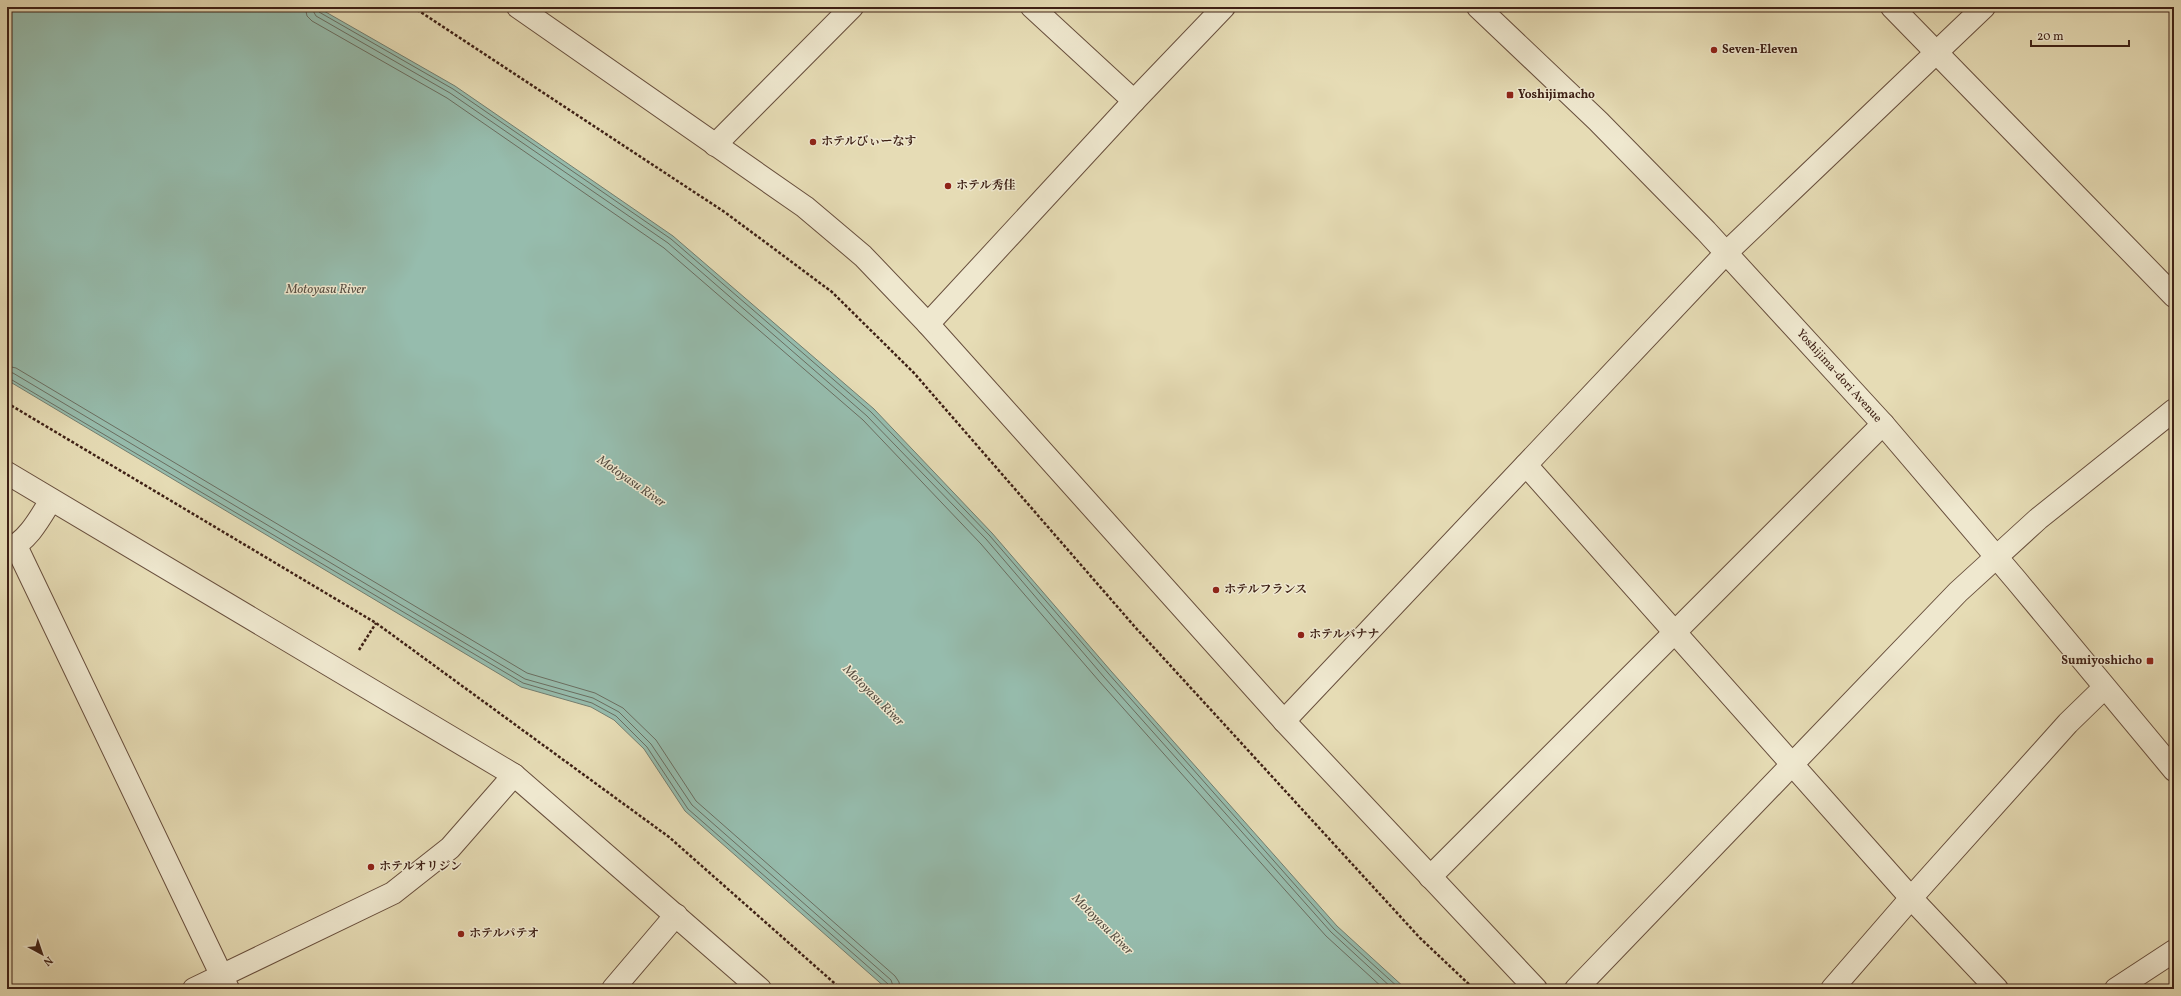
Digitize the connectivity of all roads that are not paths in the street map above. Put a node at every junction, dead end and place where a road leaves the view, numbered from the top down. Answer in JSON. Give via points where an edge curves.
{"nodes":[{"id":1,"x":852,"y":7,"type":"edge"},
{"id":2,"x":1032,"y":7,"type":"edge"},
{"id":3,"x":1224,"y":7,"type":"edge"},
{"id":4,"x":1478,"y":7,"type":"edge"},
{"id":5,"x":1892,"y":7,"type":"edge"},
{"id":6,"x":1984,"y":7,"type":"edge"},
{"id":7,"x":525,"y":9,"type":"edge"},
{"id":8,"x":1937,"y":52,"type":"junction"},
{"id":9,"x":1134,"y":101,"type":"junction"},
{"id":10,"x":715,"y":145,"type":"junction"},
{"id":11,"x":1726,"y":253,"type":"junction"},
{"id":12,"x":2174,"y":296,"type":"edge"},
{"id":13,"x":928,"y":324,"type":"junction"},
{"id":14,"x":2174,"y":410,"type":"edge"},
{"id":15,"x":1883,"y":424,"type":"junction"},
{"id":16,"x":1526,"y":465,"type":"junction"},
{"id":17,"x":7,"y":473,"type":"edge"},
{"id":18,"x":51,"y":500,"type":"junction"},
{"id":19,"x":11,"y":548,"type":"edge"},
{"id":20,"x":1995,"y":557,"type":"junction"},
{"id":21,"x":1675,"y":634,"type":"junction"},
{"id":22,"x":2104,"y":688,"type":"junction"},
{"id":23,"x":1284,"y":721,"type":"junction"},
{"id":24,"x":1792,"y":763,"type":"junction"},
{"id":25,"x":2174,"y":770,"type":"edge"},
{"id":26,"x":514,"y":775,"type":"junction"},
{"id":27,"x":1430,"y":878,"type":"junction"},
{"id":28,"x":1911,"y":898,"type":"junction"},
{"id":29,"x":676,"y":916,"type":"junction"},
{"id":30,"x":2174,"y":951,"type":"edge"},
{"id":31,"x":226,"y":983,"type":"edge"},
{"id":32,"x":194,"y":989,"type":"edge"},
{"id":33,"x":613,"y":989,"type":"edge"},
{"id":34,"x":760,"y":989,"type":"edge"},
{"id":35,"x":1536,"y":989,"type":"edge"},
{"id":36,"x":1576,"y":989,"type":"edge"},
{"id":37,"x":1832,"y":989,"type":"edge"},
{"id":38,"x":1997,"y":989,"type":"edge"},
{"id":39,"x":2116,"y":989,"type":"edge"}],
"edges":[{"from":1,"to":10,"type":"street"},
{"from":2,"to":9,"type":"street"},
{"from":3,"to":9,"type":"street"},
{"from":4,"to":11,"type":"street","name":"Yoshijima-dori Avenue","via":[[1598,120]]},
{"from":5,"to":8,"type":"street"},
{"from":6,"to":8,"type":"street"},
{"from":7,"to":10,"type":"street"},
{"from":8,"to":11,"type":"street"},
{"from":8,"to":12,"type":"street"},
{"from":9,"to":13,"type":"street"},
{"from":10,"to":13,"type":"street","via":[[811,212],[863,256]]},
{"from":11,"to":15,"type":"street","name":"Yoshijima-dori Avenue"},
{"from":11,"to":16,"type":"street"},
{"from":13,"to":23,"type":"street"},
{"from":14,"to":20,"type":"street","via":[[2038,519]]},
{"from":15,"to":20,"type":"street","name":"Yoshijima-dori Avenue"},
{"from":15,"to":21,"type":"street"},
{"from":16,"to":21,"type":"street"},
{"from":16,"to":23,"type":"street"},
{"from":17,"to":18,"type":"street"},
{"from":18,"to":19,"type":"street","via":[[38,522]]},
{"from":18,"to":26,"type":"street"},
{"from":19,"to":31,"type":"street"},
{"from":20,"to":22,"type":"street","name":"Yoshijima-dori Avenue"},
{"from":20,"to":24,"type":"street"},
{"from":21,"to":24,"type":"street"},
{"from":21,"to":27,"type":"street"},
{"from":22,"to":25,"type":"street","name":"Yoshijima-dori Avenue"},
{"from":22,"to":28,"type":"street","via":[[2068,723]]},
{"from":23,"to":27,"type":"street"},
{"from":24,"to":28,"type":"street"},
{"from":24,"to":36,"type":"street"},
{"from":26,"to":29,"type":"street"},
{"from":26,"to":31,"type":"street","via":[[450,848],[393,893]]},
{"from":27,"to":35,"type":"street"},
{"from":28,"to":37,"type":"street"},
{"from":28,"to":38,"type":"street"},
{"from":29,"to":33,"type":"street"},
{"from":29,"to":34,"type":"street"},
{"from":30,"to":39,"type":"street"},
{"from":31,"to":32,"type":"street"}]}
